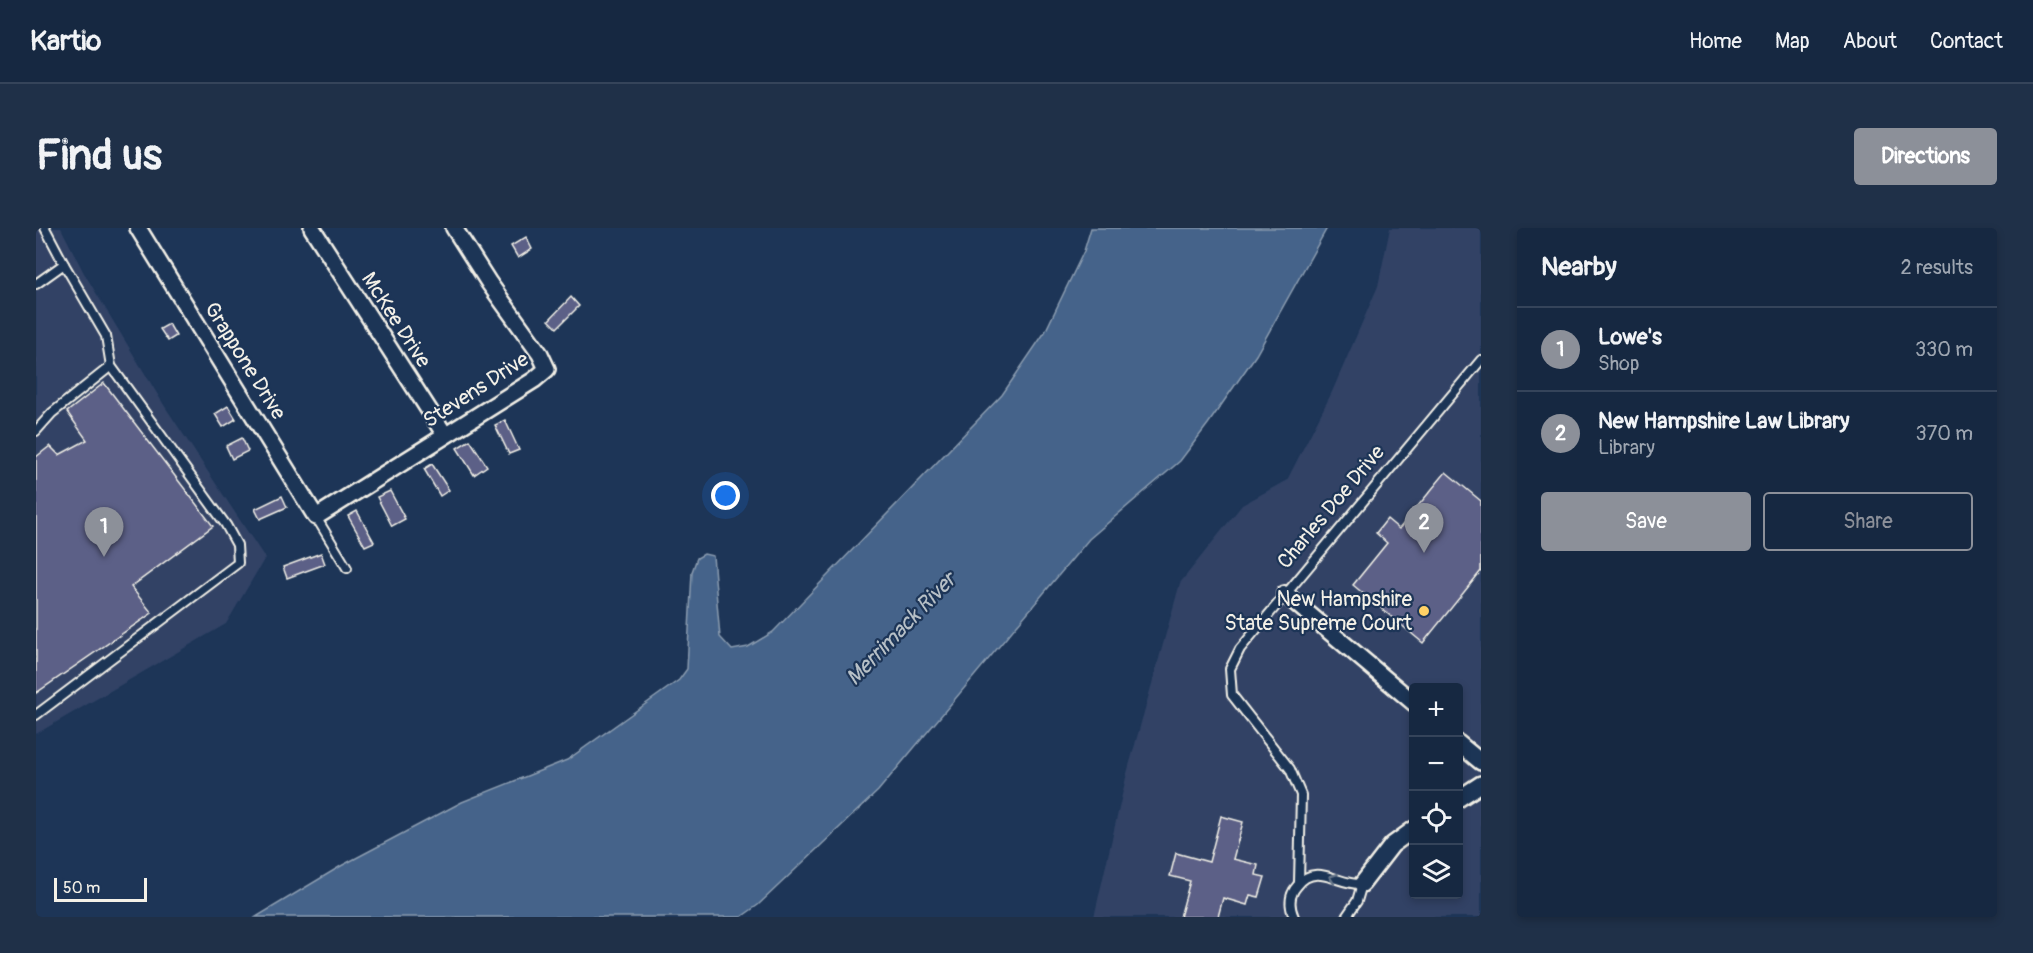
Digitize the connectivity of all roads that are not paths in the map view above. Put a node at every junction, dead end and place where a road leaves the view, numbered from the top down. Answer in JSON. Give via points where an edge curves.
{"nodes":[{"id":1,"x":45,"y":228,"type":"edge"},
{"id":2,"x":138,"y":228,"type":"edge"},
{"id":3,"x":312,"y":228,"type":"edge"},
{"id":4,"x":454,"y":228,"type":"edge"},
{"id":5,"x":64,"y":264,"type":"junction"},
{"id":6,"x":36,"y":284,"type":"edge"},
{"id":7,"x":1481,"y":360,"type":"edge"},
{"id":8,"x":111,"y":366,"type":"junction"},
{"id":9,"x":36,"y":431,"type":"edge"},
{"id":10,"x":445,"y":435,"type":"junction"},
{"id":11,"x":316,"y":517,"type":"junction"},
{"id":12,"x":347,"y":568,"type":"dead end"},
{"id":13,"x":1286,"y":594,"type":"junction"},
{"id":14,"x":1409,"y":700,"type":"edge"},
{"id":15,"x":36,"y":716,"type":"edge"},
{"id":16,"x":1463,"y":747,"type":"edge"},
{"id":17,"x":1481,"y":762,"type":"edge"},
{"id":18,"x":1481,"y":784,"type":"edge"},
{"id":19,"x":1463,"y":796,"type":"edge"},
{"id":20,"x":1409,"y":832,"type":"edge"},
{"id":21,"x":1299,"y":882,"type":"junction"},
{"id":22,"x":1362,"y":884,"type":"junction"},
{"id":23,"x":1294,"y":917,"type":"edge"},
{"id":24,"x":1346,"y":917,"type":"edge"}],
"edges":[{"from":1,"to":5,"type":"lane"},
{"from":2,"to":11,"type":"street","name":"Grappone Drive"},
{"from":3,"to":10,"type":"street","name":"McKee Drive"},
{"from":4,"to":10,"type":"street","name":"Stevens Drive","via":[[547,369]]},
{"from":5,"to":6,"type":"lane"},
{"from":5,"to":8,"type":"lane","via":[[106,336]]},
{"from":7,"to":13,"type":"lane","name":"Charles Doe Drive"},
{"from":8,"to":9,"type":"lane","via":[[52,413]]},
{"from":8,"to":15,"type":"lane","via":[[226,525],[237,545],[238,563]]},
{"from":10,"to":11,"type":"street","name":"Stevens Drive"},
{"from":11,"to":12,"type":"lane"},
{"from":13,"to":14,"type":"street"},
{"from":13,"to":21,"type":"lane","name":"Charles Doe Drive","via":[[1240,649],[1230,669],[1232,695],[1290,769],[1301,795]]},
{"from":16,"to":17,"type":"street"},
{"from":18,"to":19,"type":"street"},
{"from":20,"to":22,"type":"street","via":[[1392,845]]},
{"from":22,"to":21,"type":"lane","one_way":true,"via":[[1318,874]]},
{"from":21,"to":23,"type":"lane","name":"Charles Doe Drive","via":[[1291,898]]},
{"from":22,"to":24,"type":"lane"}]}
